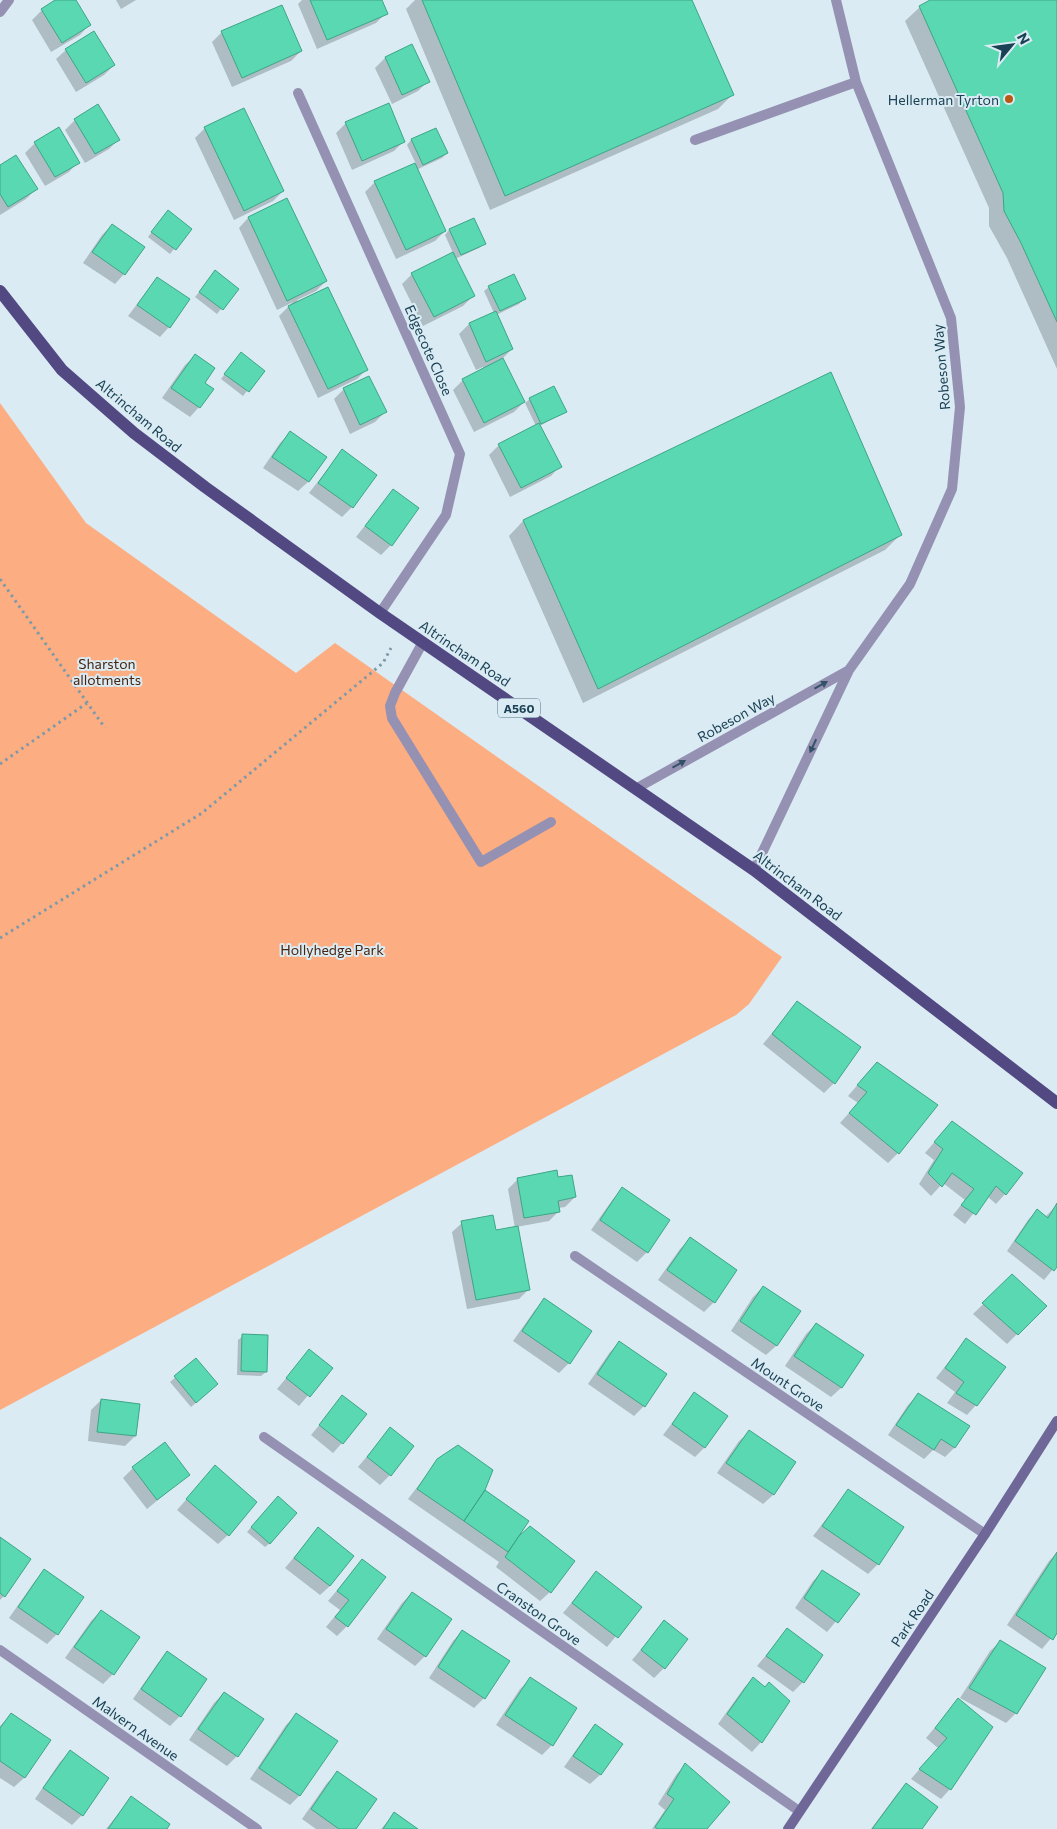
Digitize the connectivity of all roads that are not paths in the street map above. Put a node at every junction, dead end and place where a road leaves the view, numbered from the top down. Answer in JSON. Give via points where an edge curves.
{"nodes":[{"id":1,"x":10,"y":0,"type":"edge"},
{"id":2,"x":836,"y":0,"type":"edge"},
{"id":3,"x":0,"y":12,"type":"edge"},
{"id":4,"x":856,"y":82,"type":"junction"},
{"id":5,"x":298,"y":93,"type":"dead end"},
{"id":6,"x":695,"y":140,"type":"dead end"},
{"id":7,"x":0,"y":291,"type":"edge"},
{"id":8,"x":380,"y":613,"type":"junction"},
{"id":9,"x":423,"y":642,"type":"junction"},
{"id":10,"x":849,"y":670,"type":"junction"},
{"id":11,"x":637,"y":788,"type":"junction"},
{"id":12,"x":551,"y":822,"type":"dead end"},
{"id":13,"x":754,"y":870,"type":"junction"},
{"id":14,"x":1057,"y":1103,"type":"edge"},
{"id":15,"x":575,"y":1256,"type":"dead end"},
{"id":16,"x":1057,"y":1421,"type":"edge"},
{"id":17,"x":264,"y":1437,"type":"dead end"},
{"id":18,"x":985,"y":1534,"type":"junction"},
{"id":19,"x":0,"y":1650,"type":"edge"},
{"id":20,"x":799,"y":1811,"type":"junction"},
{"id":21,"x":257,"y":1829,"type":"edge"},
{"id":22,"x":788,"y":1829,"type":"edge"}],
"edges":[{"from":1,"to":3,"type":"street"},
{"from":2,"to":4,"type":"street","name":"Robeson Way"},
{"from":4,"to":6,"type":"street"},
{"from":4,"to":10,"type":"street","name":"Robeson Way","via":[[951,318],[960,407],[952,489],[910,584]]},
{"from":5,"to":8,"type":"street","name":"Edgecote Close","via":[[460,454],[446,515]]},
{"from":7,"to":8,"type":"main road","name":"Altrincham Road","number":"A560","via":[[62,370],[134,433]]},
{"from":8,"to":9,"type":"main road","name":"Altrincham Road","number":"A560"},
{"from":9,"to":11,"type":"main road","name":"Altrincham Road","number":"A560"},
{"from":9,"to":12,"type":"street","via":[[394,693],[390,706],[392,718],[481,862]]},
{"from":11,"to":10,"type":"street","name":"Robeson Way","one_way":true},
{"from":10,"to":13,"type":"street","name":"Robeson Way","one_way":true},
{"from":11,"to":13,"type":"main road","name":"Altrincham Road","number":"A560"},
{"from":13,"to":14,"type":"main road","name":"Altrincham Road","number":"A560"},
{"from":15,"to":18,"type":"street","name":"Mount Grove"},
{"from":16,"to":18,"type":"main road","name":"Park Road"},
{"from":17,"to":20,"type":"street","name":"Cranston Grove"},
{"from":18,"to":20,"type":"main road","name":"Park Road"},
{"from":19,"to":21,"type":"street","name":"Malvern Avenue"},
{"from":20,"to":22,"type":"main road","name":"Park Road"}]}
